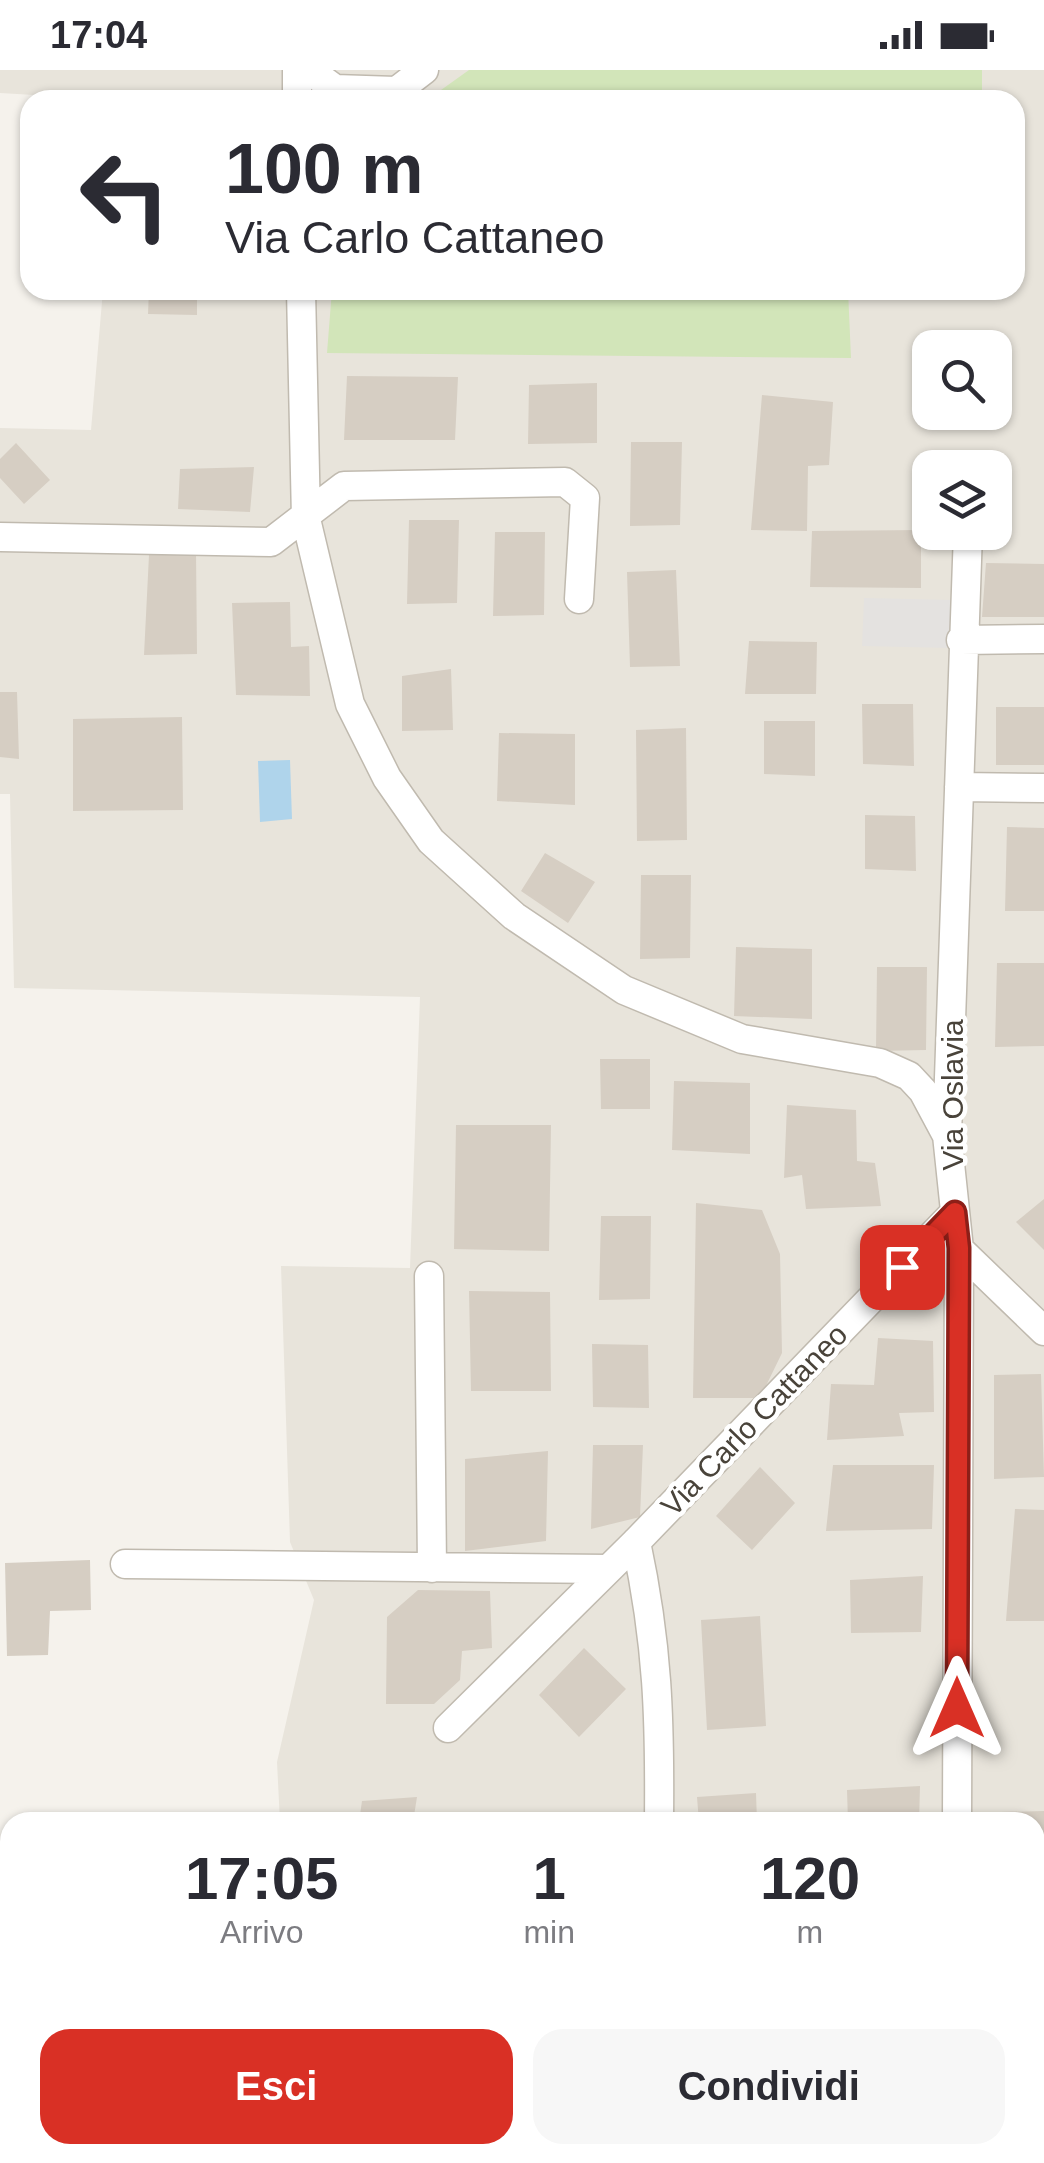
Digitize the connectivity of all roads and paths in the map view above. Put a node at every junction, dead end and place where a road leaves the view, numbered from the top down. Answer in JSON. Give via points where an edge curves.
{"nodes":[{"id":1,"x":424,"y":70,"type":"edge"},
{"id":2,"x":398,"y":90,"type":"edge"},
{"id":3,"x":301,"y":300,"type":"edge"},
{"id":4,"x":306,"y":519,"type":"junction"},
{"id":5,"x":0,"y":538,"type":"edge"},
{"id":6,"x":967,"y":550,"type":"edge"},
{"id":7,"x":579,"y":598,"type":"dead end"},
{"id":8,"x":1044,"y":639,"type":"edge"},
{"id":9,"x":961,"y":640,"type":"junction"},
{"id":10,"x":959,"y":788,"type":"junction"},
{"id":11,"x":1044,"y":788,"type":"edge"},
{"id":12,"x":947,"y":1135,"type":"junction"},
{"id":13,"x":955,"y":1212,"type":"junction"},
{"id":14,"x":959,"y":1248,"type":"junction"},
{"id":15,"x":429,"y":1276,"type":"dead end"},
{"id":16,"x":1044,"y":1331,"type":"edge"},
{"id":17,"x":636,"y":1542,"type":"junction"},
{"id":18,"x":125,"y":1564,"type":"dead end"},
{"id":19,"x":432,"y":1568,"type":"junction"},
{"id":20,"x":608,"y":1569,"type":"junction"},
{"id":21,"x":448,"y":1728,"type":"dead end"},
{"id":22,"x":658,"y":1812,"type":"edge"},
{"id":23,"x":957,"y":1812,"type":"edge"}],
"edges":[{"from":1,"to":2,"type":"street"},
{"from":3,"to":4,"type":"street"},
{"from":4,"to":5,"type":"street","via":[[271,542]]},
{"from":4,"to":7,"type":"street","via":[[344,486],[564,482],[585,498]]},
{"from":4,"to":12,"type":"street","via":[[350,704],[387,778],[431,841],[514,916],[624,990],[742,1039],[880,1062],[923,1091]]},
{"from":6,"to":9,"type":"street","name":"Via Oslavia"},
{"from":8,"to":9,"type":"street"},
{"from":9,"to":10,"type":"street","name":"Via Oslavia"},
{"from":10,"to":11,"type":"street"},
{"from":10,"to":12,"type":"street","name":"Via Oslavia"},
{"from":12,"to":13,"type":"street","name":"Via Oslavia"},
{"from":13,"to":14,"type":"street","name":"Via Oslavia"},
{"from":13,"to":17,"type":"street","name":"Via Carlo Cattaneo"},
{"from":14,"to":16,"type":"street"},
{"from":14,"to":23,"type":"street","name":"Via Oslavia"},
{"from":15,"to":19,"type":"street"},
{"from":17,"to":20,"type":"street","name":"Via Carlo Cattaneo"},
{"from":17,"to":22,"type":"street","name":"Via Carlo Cattaneo","via":[[660,1691]]},
{"from":18,"to":19,"type":"street"},
{"from":19,"to":20,"type":"street"},
{"from":20,"to":21,"type":"street","name":"Via Carlo Cattaneo"}]}
